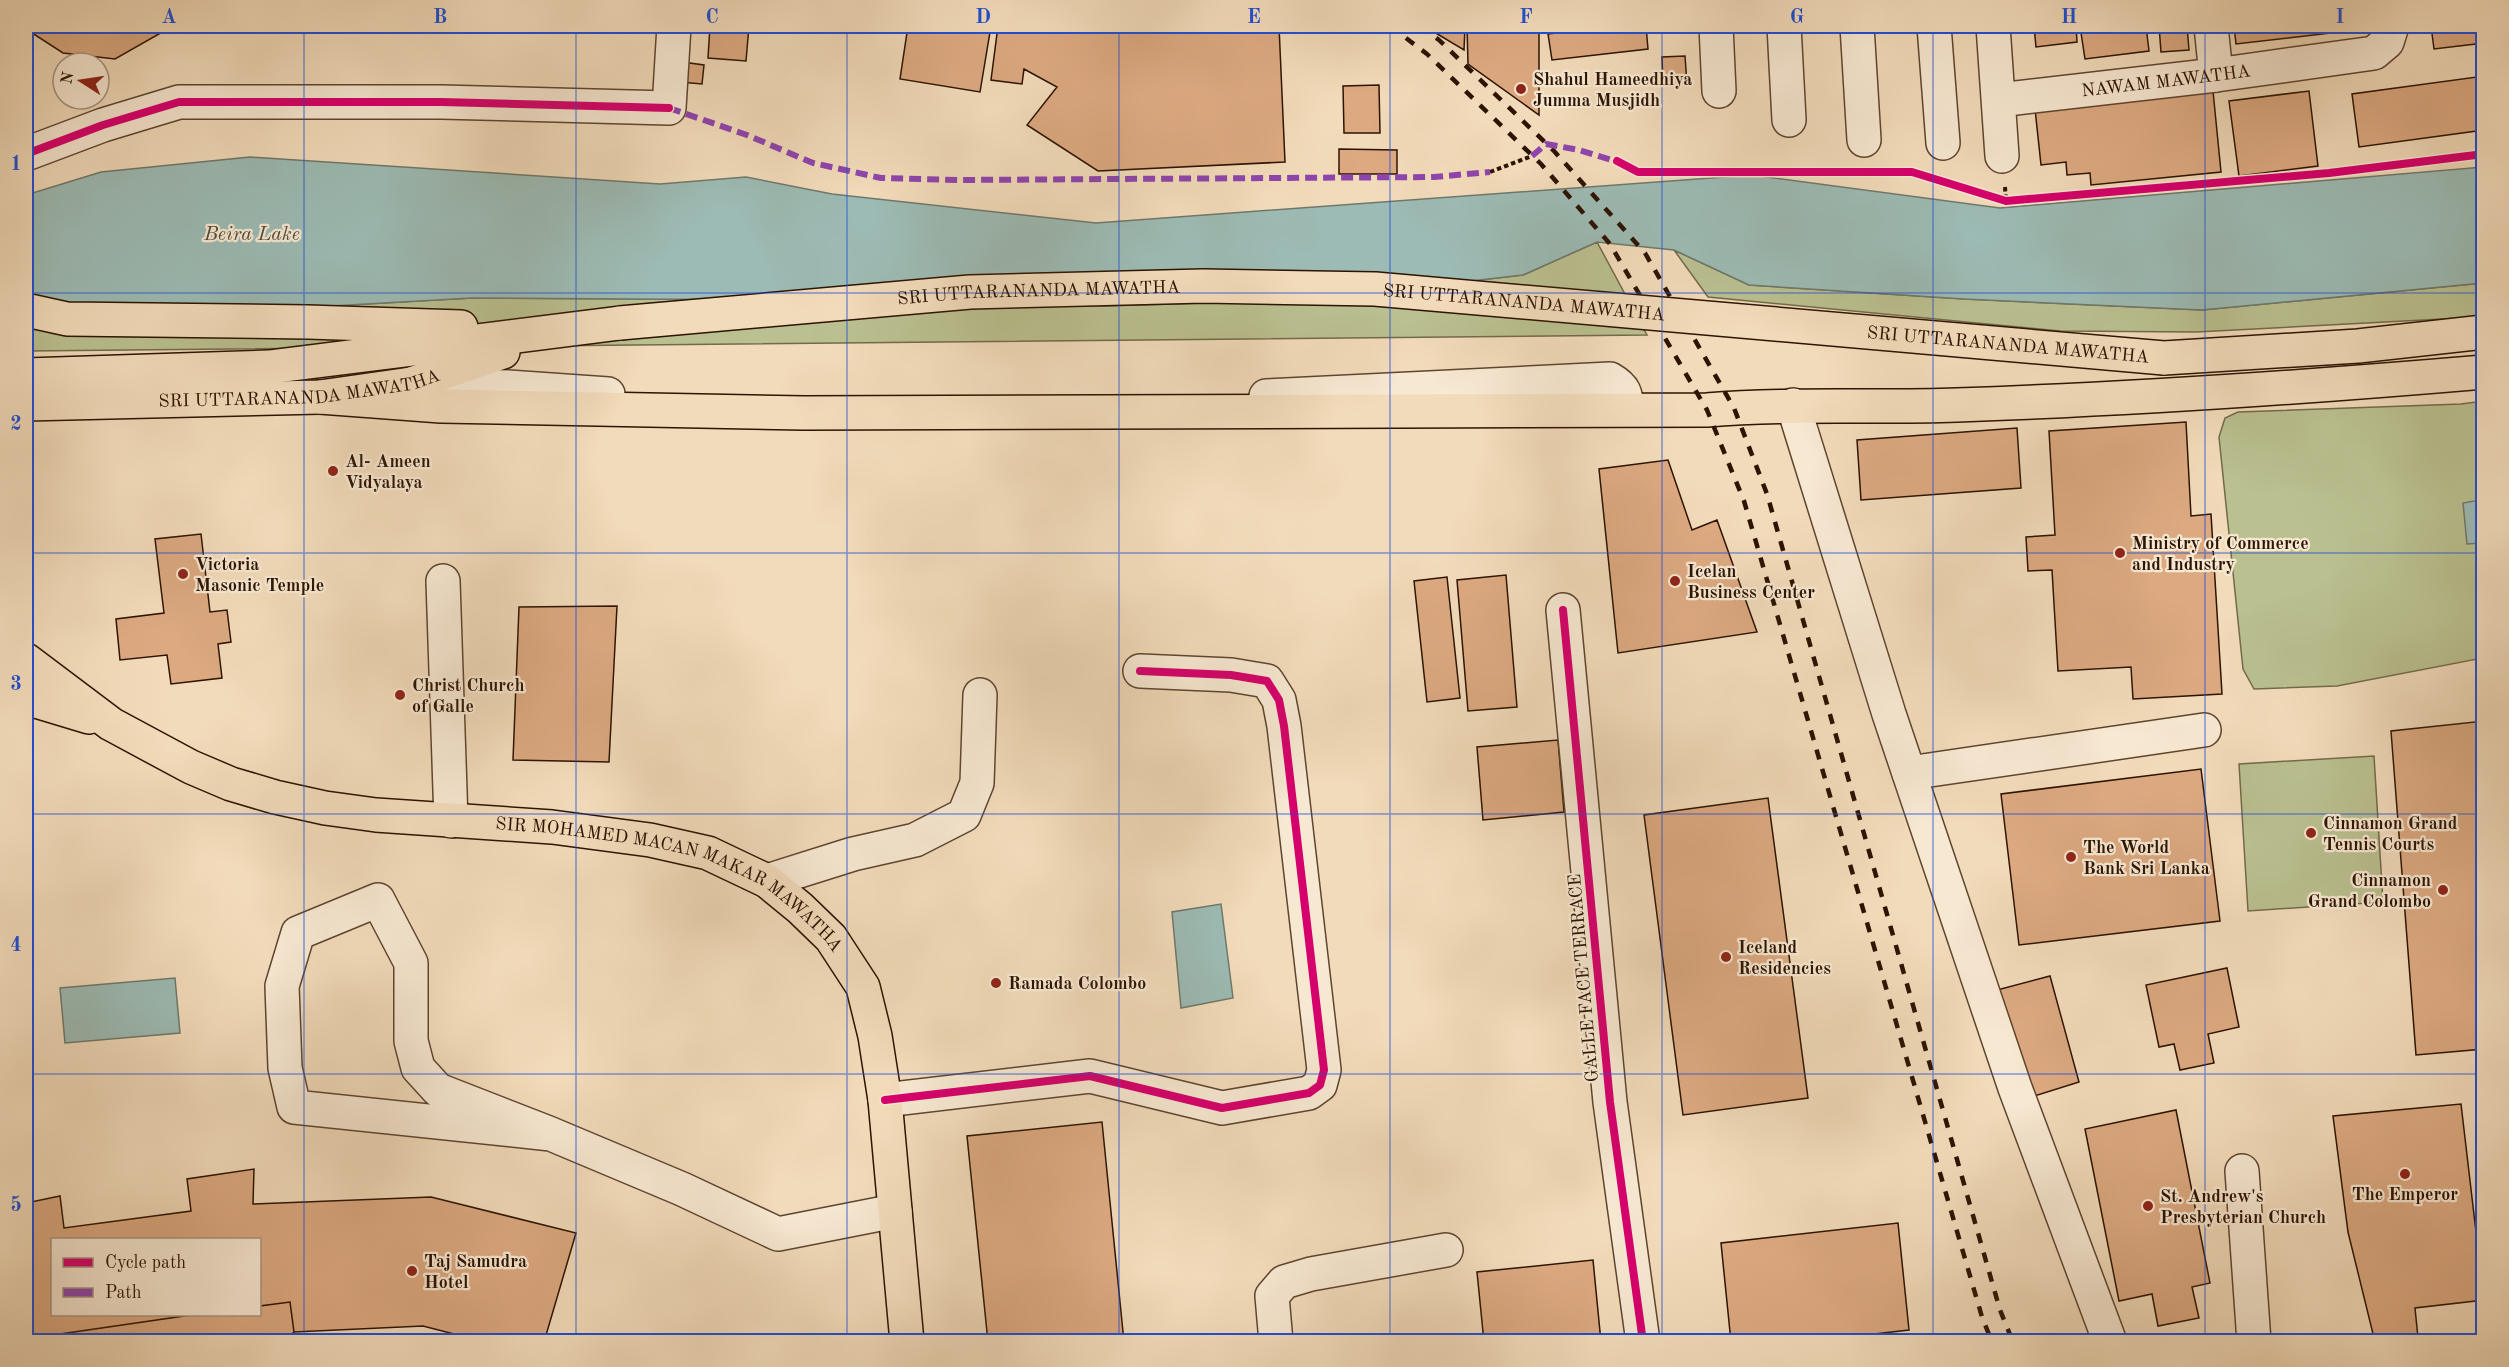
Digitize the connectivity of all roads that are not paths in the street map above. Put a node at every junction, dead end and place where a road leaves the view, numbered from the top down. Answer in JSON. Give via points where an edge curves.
{"nodes":[{"id":1,"x":674,"y":26,"type":"edge"},
{"id":2,"x":1716,"y":26,"type":"edge"},
{"id":3,"x":1784,"y":26,"type":"edge"},
{"id":4,"x":1857,"y":26,"type":"edge"},
{"id":5,"x":1934,"y":26,"type":"edge"},
{"id":6,"x":1993,"y":26,"type":"edge"},
{"id":7,"x":2211,"y":26,"type":"edge"},
{"id":8,"x":2392,"y":26,"type":"edge"},
{"id":9,"x":2216,"y":75,"type":"junction"},
{"id":10,"x":1719,"y":91,"type":"dead end"},
{"id":11,"x":1998,"y":100,"type":"junction"},
{"id":12,"x":1789,"y":120,"type":"dead end"},
{"id":13,"x":1864,"y":140,"type":"dead end"},
{"id":14,"x":1943,"y":143,"type":"dead end"},
{"id":15,"x":26,"y":154,"type":"edge"},
{"id":16,"x":2002,"y":156,"type":"dead end"},
{"id":17,"x":26,"y":310,"type":"edge"},
{"id":18,"x":564,"y":331,"type":"junction"},
{"id":19,"x":2484,"y":332,"type":"edge"},
{"id":20,"x":2484,"y":372,"type":"edge"},
{"id":21,"x":26,"y":375,"type":"edge"},
{"id":22,"x":411,"y":384,"type":"junction"},
{"id":23,"x":320,"y":397,"type":"junction"},
{"id":24,"x":26,"y":405,"type":"edge"},
{"id":25,"x":1793,"y":405,"type":"junction"},
{"id":26,"x":1626,"y":409,"type":"junction"},
{"id":27,"x":443,"y":581,"type":"dead end"},
{"id":28,"x":1563,"y":610,"type":"dead end"},
{"id":29,"x":26,"y":660,"type":"edge"},
{"id":30,"x":1140,"y":671,"type":"dead end"},
{"id":31,"x":980,"y":695,"type":"dead end"},
{"id":32,"x":26,"y":698,"type":"edge"},
{"id":33,"x":111,"y":724,"type":"junction"},
{"id":34,"x":2204,"y":730,"type":"dead end"},
{"id":35,"x":1909,"y":773,"type":"junction"},
{"id":36,"x":451,"y":821,"type":"junction"},
{"id":37,"x":766,"y":881,"type":"junction"},
{"id":38,"x":885,"y":1100,"type":"junction"},
{"id":39,"x":551,"y":1134,"type":"junction"},
{"id":40,"x":2242,"y":1171,"type":"dead end"},
{"id":41,"x":895,"y":1211,"type":"junction"},
{"id":42,"x":1446,"y":1250,"type":"dead end"},
{"id":43,"x":907,"y":1341,"type":"edge"},
{"id":44,"x":1276,"y":1341,"type":"edge"},
{"id":45,"x":1643,"y":1341,"type":"edge"},
{"id":46,"x":2110,"y":1341,"type":"edge"},
{"id":47,"x":2254,"y":1341,"type":"edge"}],
"edges":[{"from":1,"to":15,"type":"street","via":[[669,108],[441,102],[179,102]]},
{"from":2,"to":10,"type":"street"},
{"from":3,"to":12,"type":"street"},
{"from":4,"to":13,"type":"street"},
{"from":5,"to":14,"type":"street"},
{"from":6,"to":11,"type":"street"},
{"from":7,"to":9,"type":"street"},
{"from":8,"to":9,"type":"street","name":"NAWAM MAWATHA","via":[[2387,42],[2374,53]]},
{"from":9,"to":11,"type":"street","name":"NAWAM MAWATHA"},
{"from":11,"to":16,"type":"street"},
{"from":17,"to":18,"type":"main road","via":[[67,319]]},
{"from":18,"to":19,"type":"main road","name":"SRI UTTARANANDA MAWATHA","bridge":true,"via":[[970,292],[1203,286],[1375,289],[2164,358],[2358,346]]},
{"from":18,"to":21,"type":"main road","name":"SRI UTTARANANDA MAWATHA","via":[[269,367]]},
{"from":18,"to":22,"type":"main road","name":"SRI UTTARANANDA MAWATHA"},
{"from":20,"to":25,"type":"main road","via":[[2307,387],[1956,405]]},
{"from":22,"to":23,"type":"main road","name":"SRI UTTARANANDA MAWATHA"},
{"from":22,"to":26,"type":"street","via":[[587,394],[1134,399],[1294,396],[1611,380],[1622,386],[1627,397]]},
{"from":23,"to":24,"type":"main road","name":"SRI UTTARANANDA MAWATHA"},
{"from":23,"to":26,"type":"main road","via":[[441,406],[804,413]]},
{"from":25,"to":26,"type":"main road"},
{"from":25,"to":35,"type":"street"},
{"from":27,"to":36,"type":"street"},
{"from":28,"to":45,"type":"street","name":"GALLE FACE TERRACE","via":[[1610,1102]]},
{"from":29,"to":33,"type":"main road","name":"SIR MOHAMED MACAN MAKAR MAWATHA"},
{"from":30,"to":38,"type":"street","via":[[1231,675],[1267,681],[1279,700],[1324,1070],[1320,1085],[1309,1093],[1222,1108],[1090,1076]]},
{"from":31,"to":37,"type":"street","via":[[977,783],[964,815],[915,840]]},
{"from":32,"to":33,"type":"main road","name":"SIR MOHAMED MACAN MAKAR MAWATHA"},
{"from":33,"to":36,"type":"main road","name":"SIR MOHAMED MACAN MAKAR MAWATHA","via":[[191,767],[275,797],[366,813]]},
{"from":34,"to":35,"type":"street"},
{"from":35,"to":46,"type":"street","via":[[2015,1088]]},
{"from":36,"to":37,"type":"main road","name":"SIR MOHAMED MACAN MAKAR MAWATHA","via":[[552,827],[650,840],[708,853]]},
{"from":37,"to":38,"type":"main road","name":"SIR MOHAMED MACAN MAKAR MAWATHA","via":[[831,938],[863,987]]},
{"from":38,"to":41,"type":"main road","name":"SIR MOHAMED MACAN MAKAR MAWATHA"},
{"from":39,"to":39,"type":"street","via":[[294,1107],[285,1068],[282,987],[298,933],[378,900],[411,963],[411,1041],[418,1068],[438,1090]]},
{"from":39,"to":41,"type":"street","via":[[778,1234]]},
{"from":40,"to":47,"type":"street"},
{"from":41,"to":43,"type":"main road","name":"SIR MOHAMED MACAN MAKAR MAWATHA"},
{"from":42,"to":44,"type":"street","via":[[1284,1282],[1272,1296]]}]}
